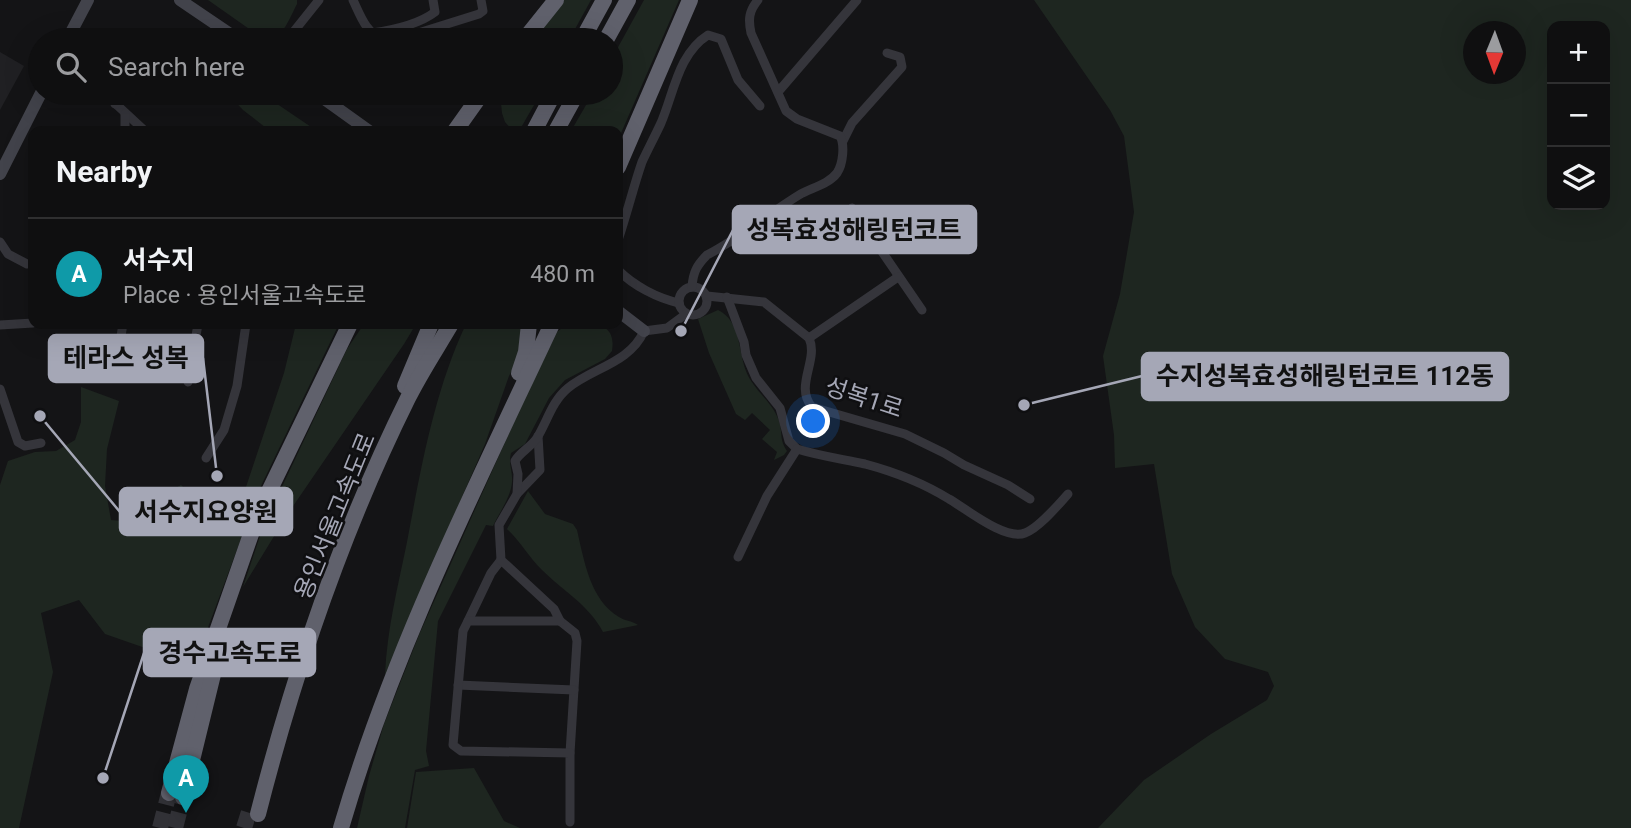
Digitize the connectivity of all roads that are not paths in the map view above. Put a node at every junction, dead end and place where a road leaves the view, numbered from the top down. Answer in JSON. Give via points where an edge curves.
{"nodes":[{"id":1,"x":88,"y":0,"type":"edge"},
{"id":2,"x":180,"y":0,"type":"edge"},
{"id":3,"x":319,"y":0,"type":"edge"},
{"id":4,"x":353,"y":0,"type":"edge"},
{"id":5,"x":433,"y":0,"type":"edge"},
{"id":6,"x":481,"y":0,"type":"edge"},
{"id":7,"x":556,"y":0,"type":"edge"},
{"id":8,"x":604,"y":0,"type":"edge"},
{"id":9,"x":628,"y":0,"type":"edge"},
{"id":10,"x":690,"y":0,"type":"edge"},
{"id":11,"x":758,"y":0,"type":"edge"},
{"id":12,"x":857,"y":0,"type":"edge"},
{"id":13,"x":73,"y":28,"type":"edge"},
{"id":14,"x":221,"y":28,"type":"edge"},
{"id":15,"x":297,"y":28,"type":"edge"},
{"id":16,"x":367,"y":28,"type":"edge"},
{"id":17,"x":392,"y":28,"type":"edge"},
{"id":18,"x":445,"y":28,"type":"edge"},
{"id":19,"x":534,"y":28,"type":"edge"},
{"id":20,"x":589,"y":28,"type":"edge"},
{"id":21,"x":613,"y":28,"type":"edge"},
{"id":22,"x":887,"y":53,"type":"dead end"},
{"id":23,"x":778,"y":92,"type":"junction"},
{"id":24,"x":35,"y":105,"type":"edge"},
{"id":25,"x":116,"y":105,"type":"edge"},
{"id":26,"x":333,"y":105,"type":"edge"},
{"id":27,"x":474,"y":105,"type":"edge"},
{"id":28,"x":548,"y":105,"type":"edge"},
{"id":29,"x":571,"y":105,"type":"edge"},
{"id":30,"x":760,"y":106,"type":"dead end"},
{"id":31,"x":124,"y":114,"type":"junction"},
{"id":32,"x":125,"y":126,"type":"edge"},
{"id":33,"x":139,"y":126,"type":"edge"},
{"id":34,"x":362,"y":126,"type":"edge"},
{"id":35,"x":459,"y":126,"type":"edge"},
{"id":36,"x":537,"y":126,"type":"edge"},
{"id":37,"x":559,"y":126,"type":"edge"},
{"id":38,"x":843,"y":141,"type":"junction"},
{"id":39,"x":623,"y":155,"type":"edge"},
{"id":40,"x":0,"y":174,"type":"edge"},
{"id":41,"x":852,"y":208,"type":"dead end"},
{"id":42,"x":623,"y":226,"type":"edge"},
{"id":43,"x":0,"y":242,"type":"edge"},
{"id":44,"x":27,"y":264,"type":"dead end"},
{"id":45,"x":623,"y":274,"type":"edge"},
{"id":46,"x":898,"y":277,"type":"junction"},
{"id":47,"x":692,"y":287,"type":"junction"},
{"id":48,"x":707,"y":296,"type":"junction"},
{"id":49,"x":727,"y":297,"type":"junction"},
{"id":50,"x":679,"y":303,"type":"junction"},
{"id":51,"x":922,"y":310,"type":"dead end"},
{"id":52,"x":686,"y":314,"type":"junction"},
{"id":53,"x":623,"y":315,"type":"edge"},
{"id":54,"x":28,"y":323,"type":"edge"},
{"id":55,"x":0,"y":325,"type":"edge"},
{"id":56,"x":197,"y":329,"type":"edge"},
{"id":57,"x":245,"y":329,"type":"edge"},
{"id":58,"x":348,"y":329,"type":"edge"},
{"id":59,"x":429,"y":329,"type":"edge"},
{"id":60,"x":448,"y":329,"type":"edge"},
{"id":61,"x":529,"y":329,"type":"edge"},
{"id":62,"x":550,"y":329,"type":"edge"},
{"id":63,"x":644,"y":331,"type":"junction"},
{"id":64,"x":809,"y":338,"type":"junction"},
{"id":65,"x":188,"y":382,"type":"dead end"},
{"id":66,"x":0,"y":389,"type":"edge"},
{"id":67,"x":538,"y":436,"type":"junction"},
{"id":68,"x":41,"y":443,"type":"dead end"},
{"id":69,"x":797,"y":449,"type":"junction"},
{"id":70,"x":526,"y":451,"type":"junction"},
{"id":71,"x":538,"y":456,"type":"junction"},
{"id":72,"x":206,"y":458,"type":"dead end"},
{"id":73,"x":518,"y":474,"type":"junction"},
{"id":74,"x":530,"y":478,"type":"junction"},
{"id":75,"x":476,"y":486,"type":"junction"},
{"id":76,"x":517,"y":494,"type":"junction"},
{"id":77,"x":1068,"y":494,"type":"dead end"},
{"id":78,"x":1030,"y":499,"type":"dead end"},
{"id":79,"x":738,"y":558,"type":"dead end"},
{"id":80,"x":501,"y":561,"type":"junction"},
{"id":81,"x":468,"y":621,"type":"junction"},
{"id":82,"x":560,"y":621,"type":"junction"},
{"id":83,"x":458,"y":685,"type":"junction"},
{"id":84,"x":574,"y":690,"type":"junction"},
{"id":85,"x":570,"y":752,"type":"junction"},
{"id":86,"x":176,"y":795,"type":"tunnel mouth"},
{"id":87,"x":570,"y":821,"type":"dead end"},
{"id":88,"x":341,"y":828,"type":"edge"}],
"edges":[{"from":1,"to":13,"type":"street"},
{"from":2,"to":14,"type":"street"},
{"from":3,"to":15,"type":"street"},
{"from":4,"to":16,"type":"street"},
{"from":5,"to":17,"type":"street","via":[[433,15]]},
{"from":6,"to":18,"type":"street","via":[[484,11]]},
{"from":7,"to":19,"type":"highway"},
{"from":8,"to":20,"type":"highway"},
{"from":9,"to":21,"type":"highway"},
{"from":10,"to":39,"type":"highway"},
{"from":11,"to":23,"type":"street","via":[[748,22]]},
{"from":12,"to":23,"type":"street"},
{"from":22,"to":38,"type":"street","via":[[900,57],[902,67],[852,123]]},
{"from":23,"to":38,"type":"street","via":[[786,111]]},
{"from":24,"to":40,"type":"street"},
{"from":25,"to":31,"type":"street"},
{"from":26,"to":34,"type":"street"},
{"from":27,"to":35,"type":"highway"},
{"from":28,"to":36,"type":"highway"},
{"from":29,"to":37,"type":"highway"},
{"from":30,"to":42,"type":"street","via":[[738,80],[721,39],[708,35],[698,41],[679,70]]},
{"from":31,"to":32,"type":"street"},
{"from":31,"to":33,"type":"street"},
{"from":38,"to":47,"type":"street","via":[[838,172],[707,255],[697,265]]},
{"from":41,"to":46,"type":"street"},
{"from":43,"to":44,"type":"street","via":[[8,254]]},
{"from":45,"to":50,"type":"street"},
{"from":46,"to":51,"type":"street"},
{"from":46,"to":64,"type":"street"},
{"from":47,"to":48,"type":"street"},
{"from":47,"to":50,"type":"street","via":[[684,290]]},
{"from":48,"to":49,"type":"street"},
{"from":48,"to":52,"type":"street","via":[[703,312]]},
{"from":49,"to":64,"type":"street","via":[[764,302]]},
{"from":49,"to":69,"type":"street","via":[[756,378],[780,408],[789,441]]},
{"from":50,"to":52,"type":"street"},
{"from":52,"to":63,"type":"street","via":[[667,328]]},
{"from":53,"to":63,"type":"street"},
{"from":54,"to":55,"type":"street"},
{"from":56,"to":65,"type":"street"},
{"from":57,"to":72,"type":"street","via":[[237,386],[224,430]]},
{"from":58,"to":86,"type":"highway","via":[[258,514],[197,689]]},
{"from":59,"to":60,"type":"highway","name":"용인서울고속도로","via":[[356,492],[301,633],[253,813],[332,578],[409,396]]},
{"from":61,"to":75,"type":"highway","via":[[526,352]]},
{"from":62,"to":75,"type":"highway"},
{"from":63,"to":67,"type":"street","via":[[631,350],[564,392]]},
{"from":64,"to":78,"type":"street","name":"성복1로","via":[[812,355],[805,391],[812,407],[905,434]]},
{"from":66,"to":68,"type":"street","via":[[18,442],[25,446]]},
{"from":67,"to":70,"type":"street"},
{"from":67,"to":71,"type":"street"},
{"from":69,"to":77,"type":"street","via":[[920,482],[1015,534],[1025,533],[1048,516]]},
{"from":69,"to":79,"type":"street","via":[[767,496]]},
{"from":70,"to":71,"type":"street"},
{"from":70,"to":73,"type":"street","via":[[515,461]]},
{"from":71,"to":74,"type":"street","via":[[540,470]]},
{"from":73,"to":74,"type":"street"},
{"from":73,"to":76,"type":"street"},
{"from":74,"to":76,"type":"street"},
{"from":75,"to":88,"type":"highway","via":[[388,687]]},
{"from":76,"to":80,"type":"street","via":[[499,525]]},
{"from":80,"to":81,"type":"street"},
{"from":80,"to":82,"type":"street","via":[[554,609]]},
{"from":81,"to":82,"type":"street"},
{"from":81,"to":83,"type":"street"},
{"from":82,"to":84,"type":"street","via":[[577,641]]},
{"from":83,"to":84,"type":"street"},
{"from":83,"to":85,"type":"street","via":[[453,745],[461,751]]},
{"from":84,"to":85,"type":"street"},
{"from":85,"to":87,"type":"street"}]}
